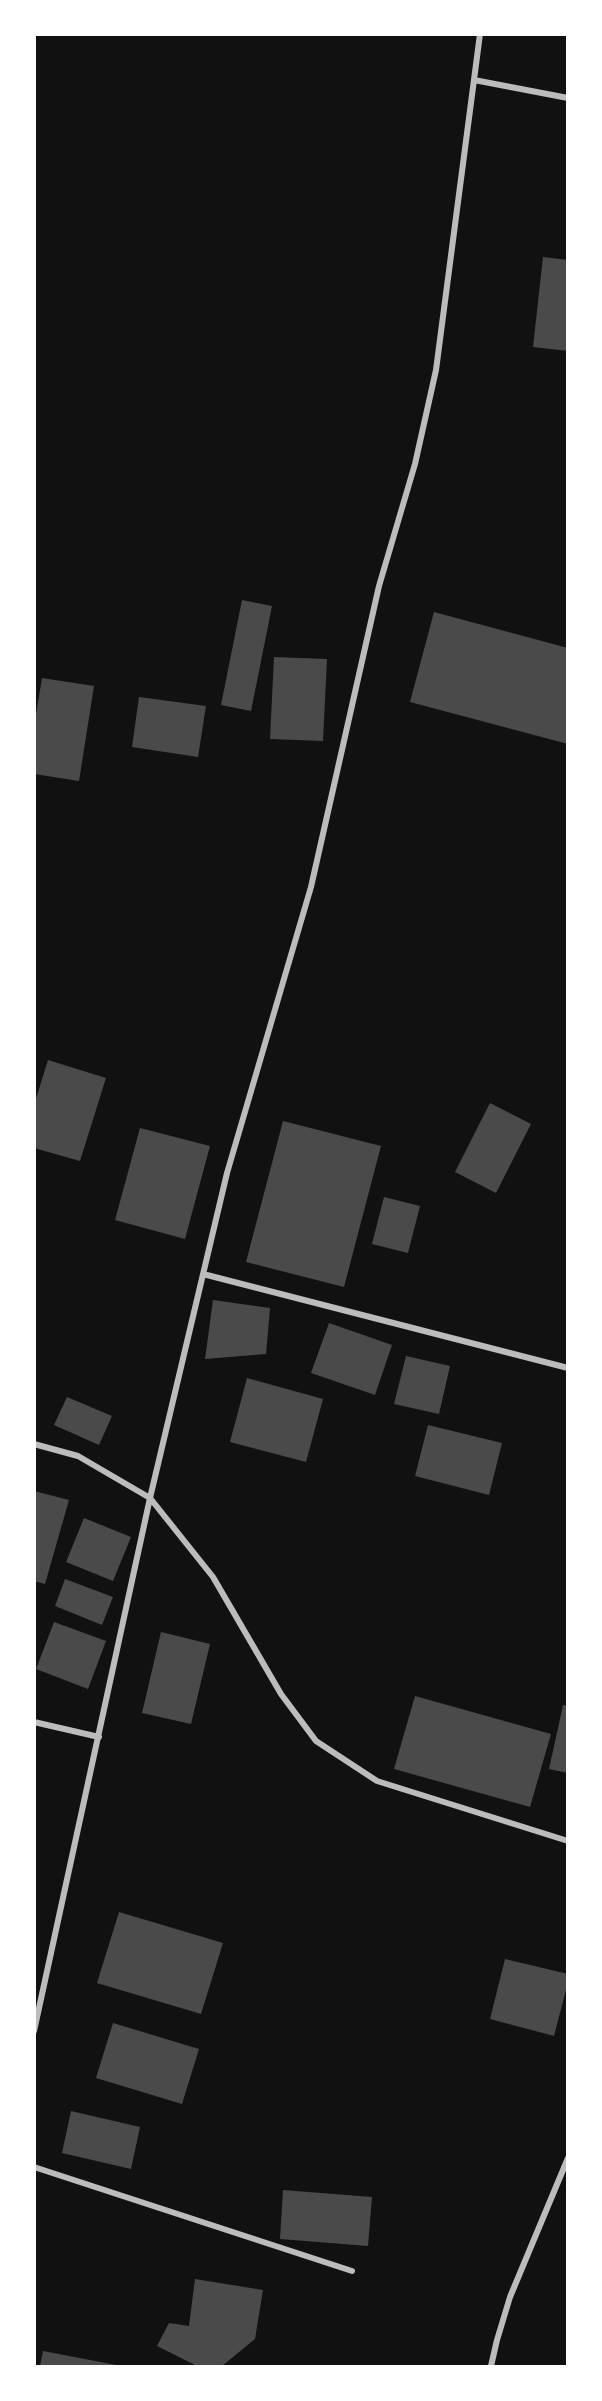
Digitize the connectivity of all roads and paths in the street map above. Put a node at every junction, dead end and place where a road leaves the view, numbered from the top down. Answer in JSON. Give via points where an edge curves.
{"nodes":[{"id":1,"x":480,"y":34,"type":"edge"},
{"id":2,"x":474,"y":80,"type":"junction"},
{"id":3,"x":567,"y":98,"type":"edge"},
{"id":4,"x":203,"y":1274,"type":"junction"},
{"id":5,"x":567,"y":1368,"type":"edge"},
{"id":6,"x":34,"y":1444,"type":"edge"},
{"id":7,"x":150,"y":1498,"type":"junction"},
{"id":8,"x":34,"y":1722,"type":"edge"},
{"id":9,"x":99,"y":1737,"type":"junction"},
{"id":10,"x":567,"y":1841,"type":"edge"},
{"id":11,"x":34,"y":2031,"type":"edge"},
{"id":12,"x":567,"y":2158,"type":"edge"},
{"id":13,"x":34,"y":2167,"type":"edge"},
{"id":14,"x":352,"y":2271,"type":"dead end"},
{"id":15,"x":491,"y":2367,"type":"edge"}],
"edges":[{"from":1,"to":2,"type":"street"},
{"from":2,"to":3,"type":"street"},
{"from":2,"to":4,"type":"street","via":[[436,370],[415,464],[379,586],[311,887],[227,1173]]},
{"from":4,"to":5,"type":"street"},
{"from":4,"to":7,"type":"street"},
{"from":6,"to":7,"type":"street","via":[[78,1456]]},
{"from":7,"to":9,"type":"street"},
{"from":7,"to":10,"type":"street","via":[[213,1577],[280,1694],[316,1741],[377,1781]]},
{"from":8,"to":9,"type":"street"},
{"from":9,"to":11,"type":"street"},
{"from":12,"to":15,"type":"street","via":[[510,2297]]},
{"from":13,"to":14,"type":"street"}]}
